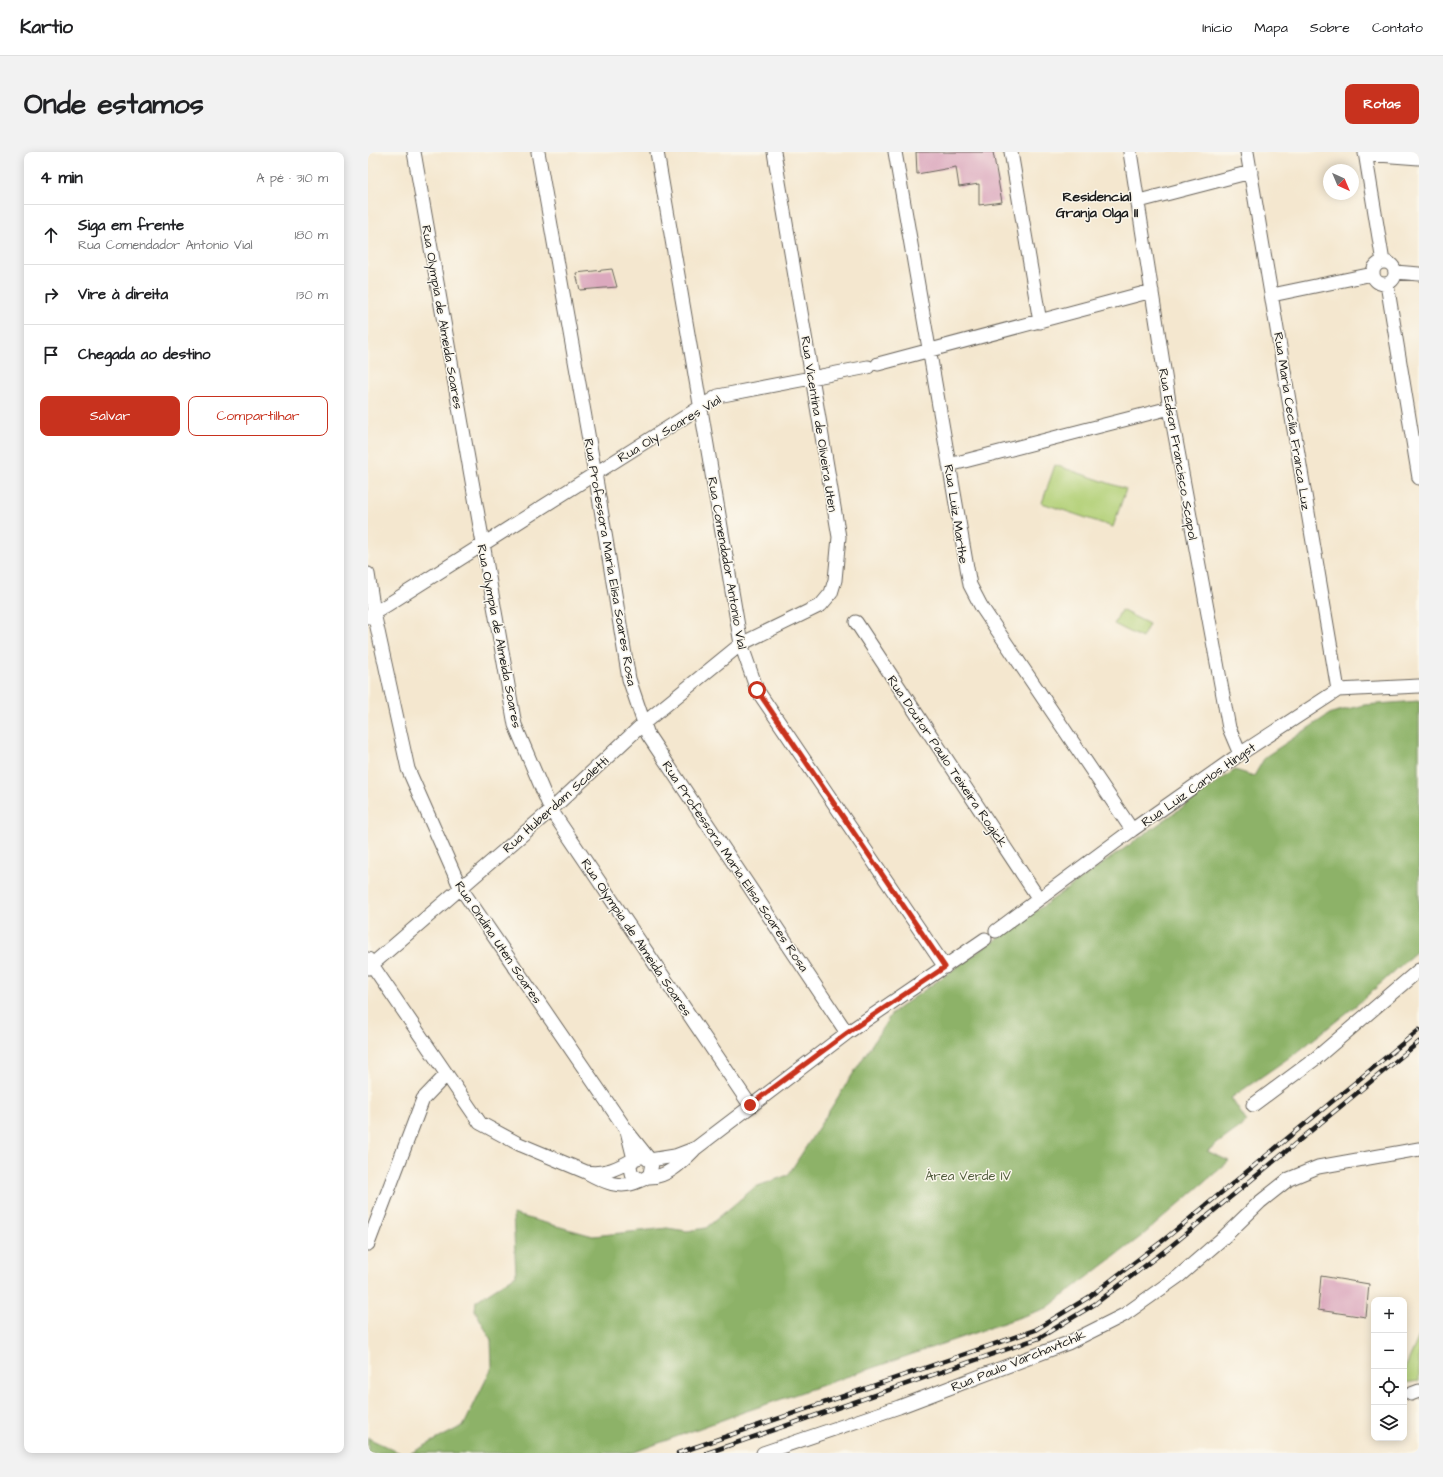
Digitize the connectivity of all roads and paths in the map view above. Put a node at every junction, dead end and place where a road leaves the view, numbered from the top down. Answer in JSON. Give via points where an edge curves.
{"nodes":[{"id":1,"x":414,"y":152,"type":"edge"},
{"id":2,"x":538,"y":152,"type":"edge"},
{"id":3,"x":657,"y":152,"type":"edge"},
{"id":4,"x":774,"y":152,"type":"edge"},
{"id":5,"x":894,"y":152,"type":"edge"},
{"id":6,"x":1011,"y":152,"type":"edge"},
{"id":7,"x":1130,"y":152,"type":"edge"},
{"id":8,"x":1247,"y":152,"type":"edge"},
{"id":9,"x":1365,"y":153,"type":"edge"},
{"id":10,"x":1419,"y":158,"type":"edge"},
{"id":11,"x":1251,"y":172,"type":"junction"},
{"id":12,"x":1139,"y":201,"type":"junction"},
{"id":13,"x":1383,"y":262,"type":"junction"},
{"id":14,"x":1395,"y":272,"type":"junction"},
{"id":15,"x":1373,"y":274,"type":"junction"},
{"id":16,"x":1419,"y":274,"type":"edge"},
{"id":17,"x":1388,"y":284,"type":"junction"},
{"id":18,"x":1152,"y":291,"type":"junction"},
{"id":19,"x":1272,"y":294,"type":"junction"},
{"id":20,"x":1040,"y":322,"type":"junction"},
{"id":21,"x":928,"y":351,"type":"junction"},
{"id":22,"x":813,"y":377,"type":"junction"},
{"id":23,"x":700,"y":407,"type":"junction"},
{"id":24,"x":1170,"y":408,"type":"junction"},
{"id":25,"x":949,"y":465,"type":"junction"},
{"id":26,"x":595,"y":474,"type":"junction"},
{"id":27,"x":1419,"y":478,"type":"edge"},
{"id":28,"x":482,"y":544,"type":"junction"},
{"id":29,"x":368,"y":574,"type":"edge"},
{"id":30,"x":371,"y":615,"type":"edge"},
{"id":31,"x":856,"y":622,"type":"dead end"},
{"id":32,"x":741,"y":644,"type":"junction"},
{"id":33,"x":1419,"y":686,"type":"edge"},
{"id":34,"x":1338,"y":690,"type":"junction"},
{"id":35,"x":644,"y":723,"type":"junction"},
{"id":36,"x":1240,"y":754,"type":"junction"},
{"id":37,"x":551,"y":810,"type":"junction"},
{"id":38,"x":1132,"y":830,"type":"junction"},
{"id":39,"x":460,"y":887,"type":"junction"},
{"id":40,"x":1039,"y":899,"type":"junction"},
{"id":41,"x":996,"y":930,"type":"dead end"},
{"id":42,"x":985,"y":939,"type":"dead end"},
{"id":43,"x":369,"y":964,"type":"edge"},
{"id":44,"x":945,"y":967,"type":"junction"},
{"id":45,"x":1419,"y":970,"type":"edge"},
{"id":46,"x":847,"y":1033,"type":"junction"},
{"id":47,"x":446,"y":1075,"type":"junction"},
{"id":48,"x":750,"y":1105,"type":"junction"},
{"id":49,"x":1253,"y":1105,"type":"dead end"},
{"id":50,"x":627,"y":1131,"type":"junction"},
{"id":51,"x":696,"y":1148,"type":"junction"},
{"id":52,"x":1419,"y":1149,"type":"edge"},
{"id":53,"x":634,"y":1159,"type":"junction"},
{"id":54,"x":650,"y":1160,"type":"junction"},
{"id":55,"x":586,"y":1172,"type":"junction"},
{"id":56,"x":644,"y":1179,"type":"junction"},
{"id":57,"x":368,"y":1244,"type":"edge"},
{"id":58,"x":763,"y":1453,"type":"edge"}],
"edges":[{"from":1,"to":28,"type":"street","name":"Rua Olympia de Almeida Soares"},
{"from":2,"to":26,"type":"street","name":"Rua Professora Maria Elisa Soares Rosa"},
{"from":3,"to":23,"type":"street","name":"Rua Comendador Antonio Vial"},
{"from":4,"to":22,"type":"street","name":"Rua Vicentina de Oliveira Uten"},
{"from":5,"to":21,"type":"street","name":"Rua Luiz Marthe"},
{"from":6,"to":20,"type":"street"},
{"from":7,"to":12,"type":"street","name":"Rua Edson Francisco Scapol"},
{"from":8,"to":11,"type":"street","name":"Rua Maria Cecília Franca Luz"},
{"from":9,"to":10,"type":"street"},
{"from":9,"to":13,"type":"street"},
{"from":11,"to":12,"type":"street"},
{"from":11,"to":19,"type":"street","name":"Rua Maria Cecília Franca Luz"},
{"from":12,"to":18,"type":"street","name":"Rua Edson Francisco Scapol"},
{"from":13,"to":14,"type":"street","via":[[1392,264]]},
{"from":13,"to":15,"type":"street","via":[[1376,265]]},
{"from":14,"to":16,"type":"street"},
{"from":14,"to":17,"type":"street"},
{"from":15,"to":17,"type":"street","via":[[1376,281]]},
{"from":15,"to":19,"type":"street"},
{"from":17,"to":27,"type":"street"},
{"from":18,"to":20,"type":"street","name":"Rua Oly Soares Vial"},
{"from":18,"to":24,"type":"street","name":"Rua Edson Francisco Scapol"},
{"from":19,"to":34,"type":"street","name":"Rua Maria Cecília Franca Luz"},
{"from":20,"to":21,"type":"street","name":"Rua Oly Soares Vial"},
{"from":21,"to":22,"type":"street","name":"Rua Oly Soares Vial","via":[[873,366]]},
{"from":21,"to":25,"type":"street","name":"Rua Luiz Marthe"},
{"from":22,"to":23,"type":"street","name":"Rua Oly Soares Vial","via":[[718,396]]},
{"from":22,"to":32,"type":"street","name":"Rua Vicentina de Oliveira Uten","via":[[839,538],[831,593],[821,605]]},
{"from":23,"to":26,"type":"street","name":"Rua Oly Soares Vial"},
{"from":23,"to":32,"type":"street","name":"Rua Comendador Antonio Vial"},
{"from":24,"to":25,"type":"street"},
{"from":24,"to":36,"type":"street","name":"Rua Edson Francisco Scapol","via":[[1228,728]]},
{"from":25,"to":38,"type":"street","name":"Rua Luiz Marthe","via":[[970,585],[981,606]]},
{"from":26,"to":28,"type":"street","name":"Rua Oly Soares Vial"},
{"from":26,"to":35,"type":"street","name":"Rua Professora Maria Elisa Soares Rosa","via":[[629,679]]},
{"from":28,"to":30,"type":"street","name":"Rua Oly Soares Vial"},
{"from":28,"to":37,"type":"street","name":"Rua Olympia de Almeida Soares","via":[[515,725]]},
{"from":29,"to":30,"type":"street","name":"Rua Ondina Uten Soares"},
{"from":30,"to":39,"type":"street","name":"Rua Ondina Uten Soares","via":[[408,769]]},
{"from":31,"to":40,"type":"street","name":"Rua Doutor Paulo Teixeira Rogick"},
{"from":32,"to":35,"type":"street","name":"Rua Huberdam Scaletti"},
{"from":32,"to":44,"type":"street","name":"Rua Comendador Antonio Vial","via":[[757,690]]},
{"from":33,"to":34,"type":"street"},
{"from":34,"to":36,"type":"street","name":"Rua Luiz Carlos Hingst"},
{"from":35,"to":37,"type":"street","name":"Rua Huberdam Scaletti"},
{"from":35,"to":46,"type":"street","name":"Rua Professora Maria Elisa Soares Rosa","via":[[648,735]]},
{"from":36,"to":38,"type":"street","name":"Rua Luiz Carlos Hingst"},
{"from":37,"to":39,"type":"street","name":"Rua Huberdam Scaletti"},
{"from":37,"to":48,"type":"street","name":"Rua Olympia de Almeida Soares"},
{"from":38,"to":40,"type":"street","name":"Rua Luiz Carlos Hingst"},
{"from":39,"to":43,"type":"street","name":"Rua Huberdam Scaletti"},
{"from":39,"to":50,"type":"street","name":"Rua Ondina Uten Soares"},
{"from":40,"to":41,"type":"street","name":"Rua Luiz Carlos Hingst"},
{"from":42,"to":44,"type":"street"},
{"from":43,"to":47,"type":"street"},
{"from":44,"to":46,"type":"street"},
{"from":45,"to":49,"type":"street","via":[[1315,1059]]},
{"from":46,"to":48,"type":"street"},
{"from":47,"to":55,"type":"street","via":[[480,1123],[513,1141]]},
{"from":47,"to":57,"type":"street","via":[[423,1099]]},
{"from":48,"to":51,"type":"street"},
{"from":50,"to":53,"type":"street"},
{"from":50,"to":54,"type":"street","name":"Rua Ondina Uten Soares"},
{"from":51,"to":54,"type":"street","via":[[676,1156]]},
{"from":51,"to":56,"type":"street","via":[[665,1174]]},
{"from":52,"to":58,"type":"street","name":"Rua Paulo Varchavtchik","via":[[1318,1167],[1290,1179],[1260,1202],[1179,1276],[1124,1315],[1068,1343],[900,1407]]},
{"from":53,"to":54,"type":"street","via":[[640,1156]]},
{"from":53,"to":55,"type":"street","via":[[610,1171]]},
{"from":53,"to":56,"type":"street","via":[[630,1165],[631,1173]]},
{"from":54,"to":56,"type":"street","via":[[652,1171]]},
{"from":55,"to":56,"type":"street","via":[[610,1184],[626,1186]]}]}
